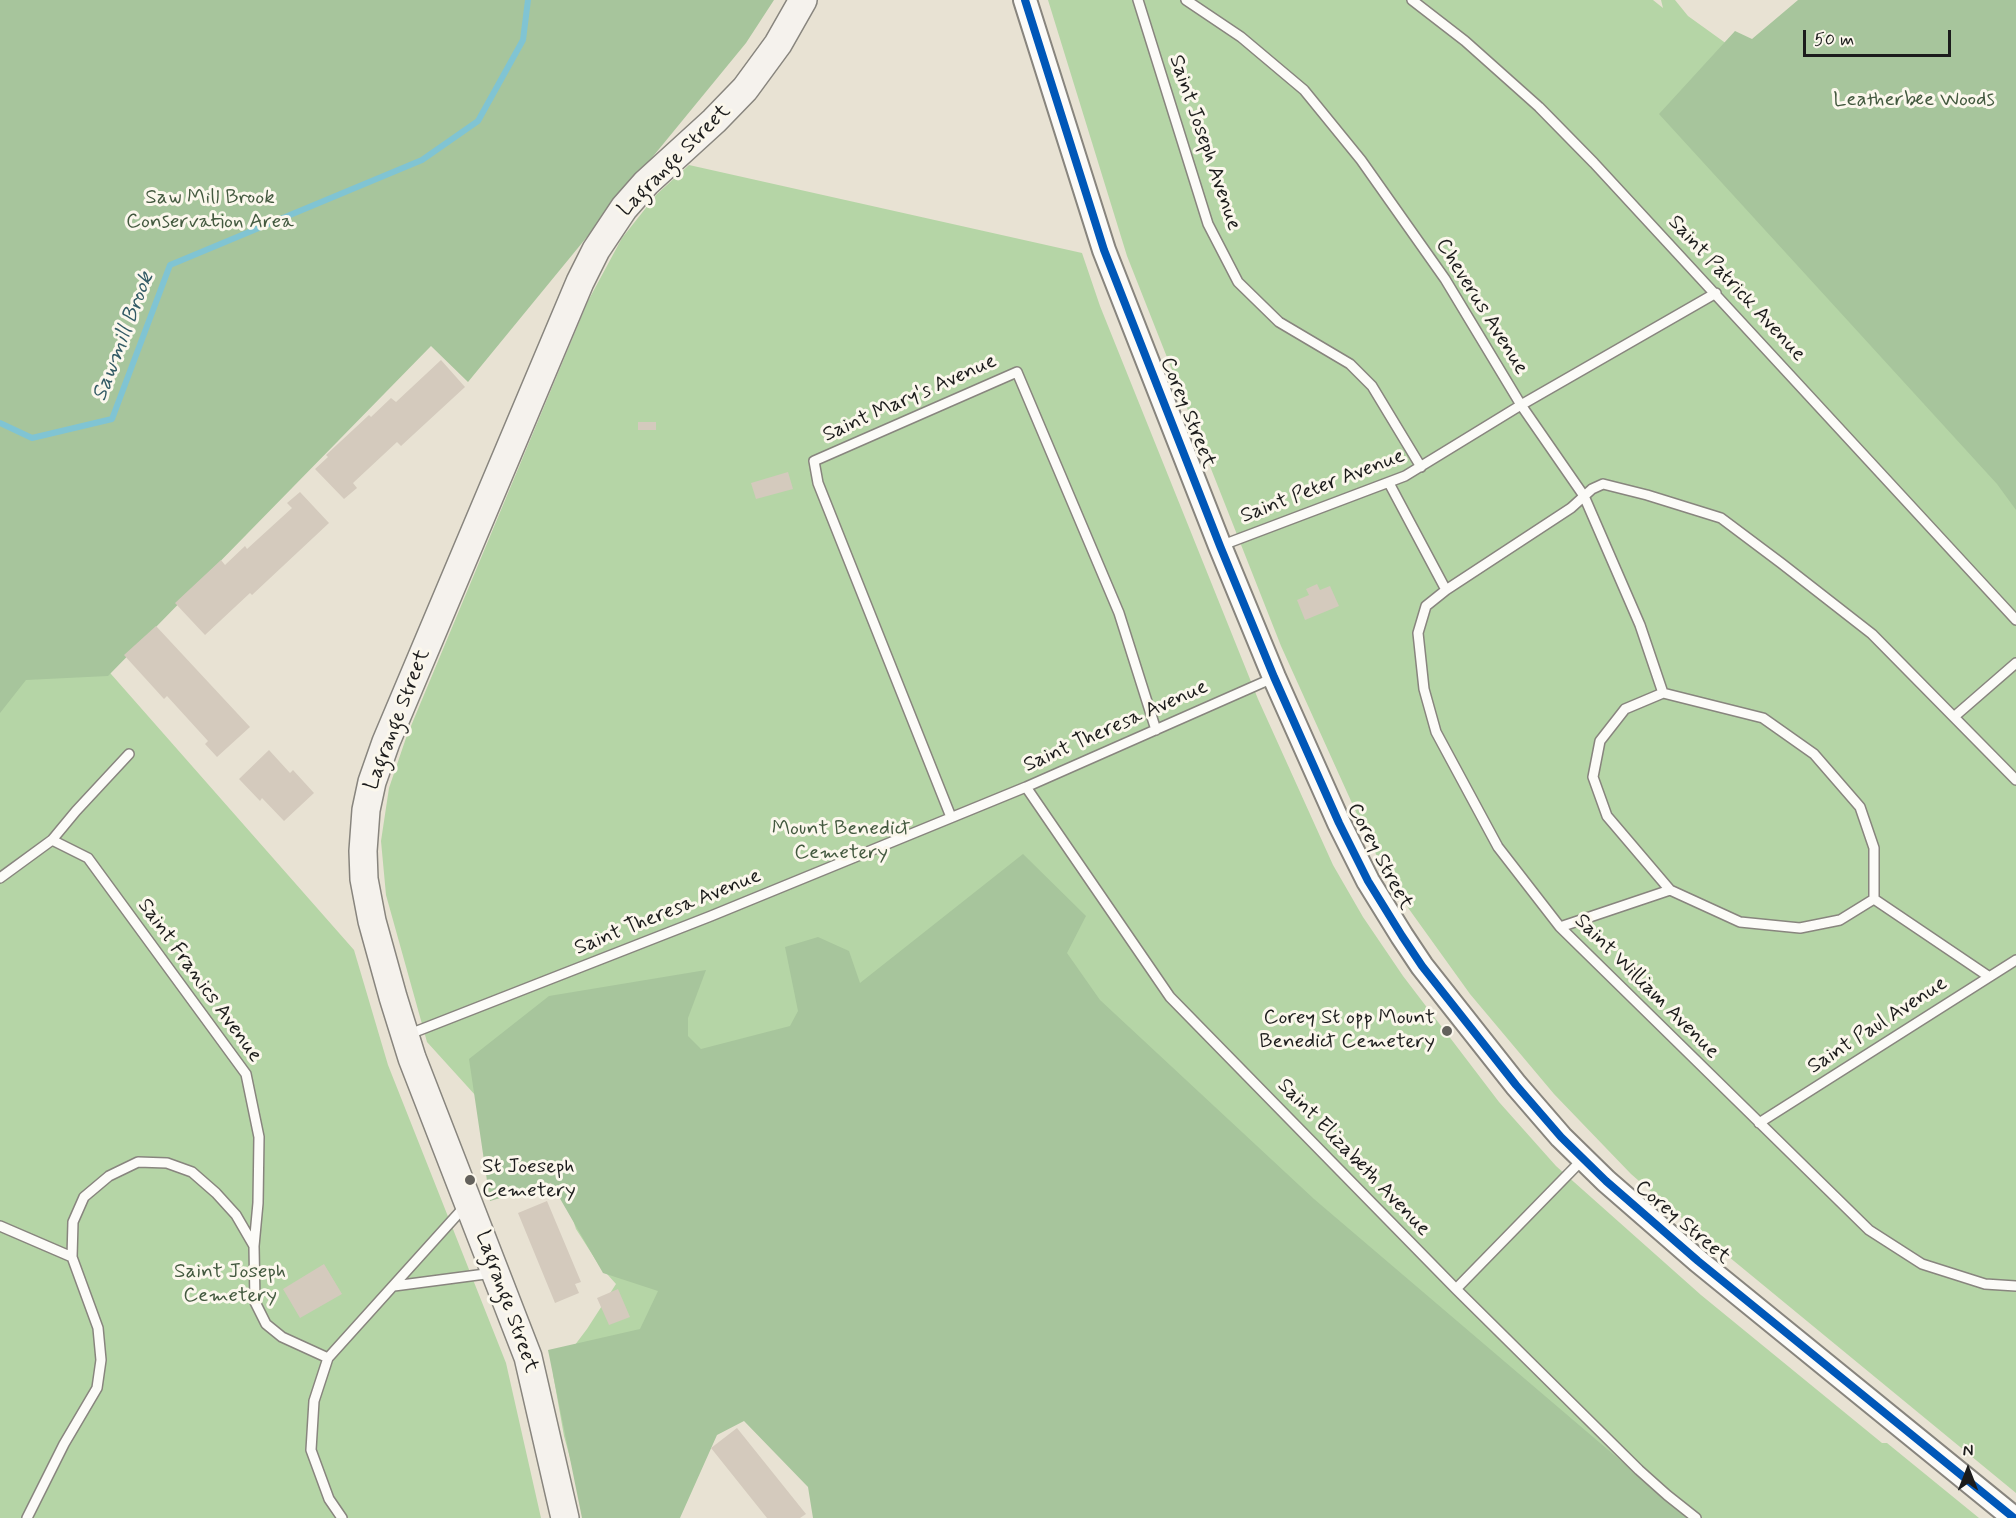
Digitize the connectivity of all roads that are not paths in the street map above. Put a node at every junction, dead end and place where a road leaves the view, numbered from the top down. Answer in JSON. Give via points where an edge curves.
{"nodes":[{"id":1,"x":803,"y":0,"type":"edge"},
{"id":2,"x":1025,"y":0,"type":"edge"},
{"id":3,"x":1138,"y":0,"type":"edge"},
{"id":4,"x":1186,"y":0,"type":"edge"},
{"id":5,"x":1412,"y":0,"type":"edge"},
{"id":6,"x":1716,"y":293,"type":"junction"},
{"id":7,"x":1521,"y":405,"type":"junction"},
{"id":8,"x":1421,"y":467,"type":"junction"},
{"id":9,"x":1389,"y":483,"type":"junction"},
{"id":10,"x":1584,"y":496,"type":"junction"},
{"id":11,"x":1220,"y":546,"type":"junction"},
{"id":12,"x":1446,"y":590,"type":"junction"},
{"id":13,"x":2016,"y":620,"type":"edge"},
{"id":14,"x":2016,"y":663,"type":"edge"},
{"id":15,"x":1274,"y":677,"type":"junction"},
{"id":16,"x":1663,"y":693,"type":"junction"},
{"id":17,"x":1955,"y":716,"type":"junction"},
{"id":18,"x":1156,"y":730,"type":"junction"},
{"id":19,"x":129,"y":753,"type":"dead end"},
{"id":20,"x":2016,"y":780,"type":"edge"},
{"id":21,"x":1026,"y":787,"type":"junction"},
{"id":22,"x":951,"y":817,"type":"junction"},
{"id":23,"x":52,"y":840,"type":"junction"},
{"id":24,"x":0,"y":878,"type":"edge"},
{"id":25,"x":1670,"y":890,"type":"junction"},
{"id":26,"x":1874,"y":899,"type":"junction"},
{"id":27,"x":1560,"y":927,"type":"junction"},
{"id":28,"x":2016,"y":960,"type":"edge"},
{"id":29,"x":1988,"y":976,"type":"junction"},
{"id":30,"x":405,"y":1036,"type":"junction"},
{"id":31,"x":1760,"y":1123,"type":"junction"},
{"id":32,"x":1583,"y":1159,"type":"junction"},
{"id":33,"x":468,"y":1202,"type":"junction"},
{"id":34,"x":0,"y":1227,"type":"edge"},
{"id":35,"x":254,"y":1246,"type":"junction"},
{"id":36,"x":72,"y":1257,"type":"junction"},
{"id":37,"x":496,"y":1273,"type":"junction"},
{"id":38,"x":394,"y":1286,"type":"junction"},
{"id":39,"x":2016,"y":1286,"type":"edge"},
{"id":40,"x":1456,"y":1289,"type":"junction"},
{"id":41,"x":328,"y":1358,"type":"junction"},
{"id":42,"x":27,"y":1518,"type":"edge"},
{"id":43,"x":342,"y":1518,"type":"edge"},
{"id":44,"x":565,"y":1518,"type":"edge"},
{"id":45,"x":1696,"y":1518,"type":"edge"},
{"id":46,"x":2014,"y":1518,"type":"edge"}],
"edges":[{"from":1,"to":30,"type":"main road","name":"Lagrange Street","via":[[778,44],[745,89],[646,183],[596,250],[386,742],[369,795],[363,865],[372,921]]},
{"from":2,"to":11,"type":"street","name":"Corey Street","via":[[1107,259]]},
{"from":3,"to":8,"type":"lane","name":"Saint Joseph Avenue","via":[[1208,224],[1239,282],[1280,322],[1350,364],[1372,386]]},
{"from":4,"to":7,"type":"lane","name":"Cheverus Avenue","via":[[1241,37],[1304,90],[1361,160],[1445,279]]},
{"from":5,"to":6,"type":"lane","name":"Saint Patrick Avenue","via":[[1466,41],[1539,107]]},
{"from":6,"to":7,"type":"lane","name":"Saint Peter Avenue"},
{"from":6,"to":13,"type":"lane","name":"Saint Patrick Avenue"},
{"from":7,"to":8,"type":"lane","name":"Saint Peter Avenue"},
{"from":7,"to":10,"type":"lane","name":"Cheverus Avenue"},
{"from":8,"to":9,"type":"lane","name":"Saint Peter Avenue"},
{"from":9,"to":11,"type":"lane","name":"Saint Peter Avenue"},
{"from":9,"to":12,"type":"lane"},
{"from":10,"to":12,"type":"lane","name":"Saint William Avenue"},
{"from":10,"to":16,"type":"lane","name":"Cheverus Avenue","via":[[1640,625]]},
{"from":10,"to":17,"type":"lane","name":"Saint William Avenue","via":[[1603,484],[1721,519],[1872,634]]},
{"from":11,"to":15,"type":"street","name":"Corey Street"},
{"from":12,"to":27,"type":"lane","name":"Saint William Avenue","via":[[1426,606],[1418,633],[1424,689],[1436,732],[1498,847]]},
{"from":14,"to":17,"type":"lane"},
{"from":15,"to":18,"type":"lane","name":"Saint Theresa Avenue"},
{"from":15,"to":32,"type":"street","name":"Corey Street","via":[[1343,833],[1383,908],[1458,1012]]},
{"from":16,"to":25,"type":"lane","via":[[1625,709],[1600,741],[1593,777],[1607,816]]},
{"from":16,"to":26,"type":"lane","via":[[1763,718],[1814,754],[1860,807],[1874,848]]},
{"from":17,"to":20,"type":"lane","name":"Saint William Avenue"},
{"from":18,"to":21,"type":"lane","name":"Saint Theresa Avenue"},
{"from":18,"to":22,"type":"lane","name":"Saint Mary's Avenue","via":[[1119,613],[1017,372],[814,461],[819,483]]},
{"from":19,"to":23,"type":"lane"},
{"from":21,"to":22,"type":"lane","name":"Saint Theresa Avenue"},
{"from":21,"to":40,"type":"lane","name":"Saint Elizabeth Avenue","via":[[1170,997]]},
{"from":22,"to":30,"type":"lane","name":"Saint Theresa Avenue"},
{"from":23,"to":24,"type":"lane"},
{"from":23,"to":35,"type":"lane","name":"Saint Franics Avenue","via":[[88,858],[246,1074],[259,1137]]},
{"from":25,"to":26,"type":"lane","via":[[1740,922],[1800,928],[1840,920]]},
{"from":25,"to":27,"type":"lane"},
{"from":26,"to":29,"type":"lane"},
{"from":27,"to":31,"type":"lane","name":"Saint William Avenue"},
{"from":28,"to":29,"type":"lane","name":"Saint Paul Avenue"},
{"from":29,"to":31,"type":"lane","name":"Saint Paul Avenue"},
{"from":30,"to":33,"type":"main road","name":"Lagrange Street"},
{"from":31,"to":39,"type":"lane","name":"Saint William Avenue","via":[[1869,1230],[1922,1264],[1985,1284]]},
{"from":32,"to":40,"type":"lane"},
{"from":32,"to":46,"type":"street","name":"Corey Street","via":[[1698,1261]]},
{"from":33,"to":37,"type":"main road","name":"Lagrange Street"},
{"from":33,"to":38,"type":"lane"},
{"from":34,"to":36,"type":"lane"},
{"from":35,"to":36,"type":"lane","name":"Saint Franics Avenue","via":[[236,1215],[192,1172],[167,1163],[138,1162],[109,1176],[84,1197],[74,1222]]},
{"from":35,"to":41,"type":"lane","name":"Saint Franics Avenue","via":[[255,1302],[266,1323],[282,1337]]},
{"from":36,"to":42,"type":"lane","name":"Saint Franics Avenue","via":[[98,1328],[101,1360],[97,1388]]},
{"from":37,"to":38,"type":"lane"},
{"from":37,"to":44,"type":"main road","name":"Lagrange Street","via":[[532,1371]]},
{"from":38,"to":41,"type":"lane"},
{"from":40,"to":45,"type":"lane","name":"Saint Elizabeth Avenue","via":[[1666,1495]]},
{"from":41,"to":43,"type":"lane","via":[[314,1401],[311,1450],[329,1499]]}]}
